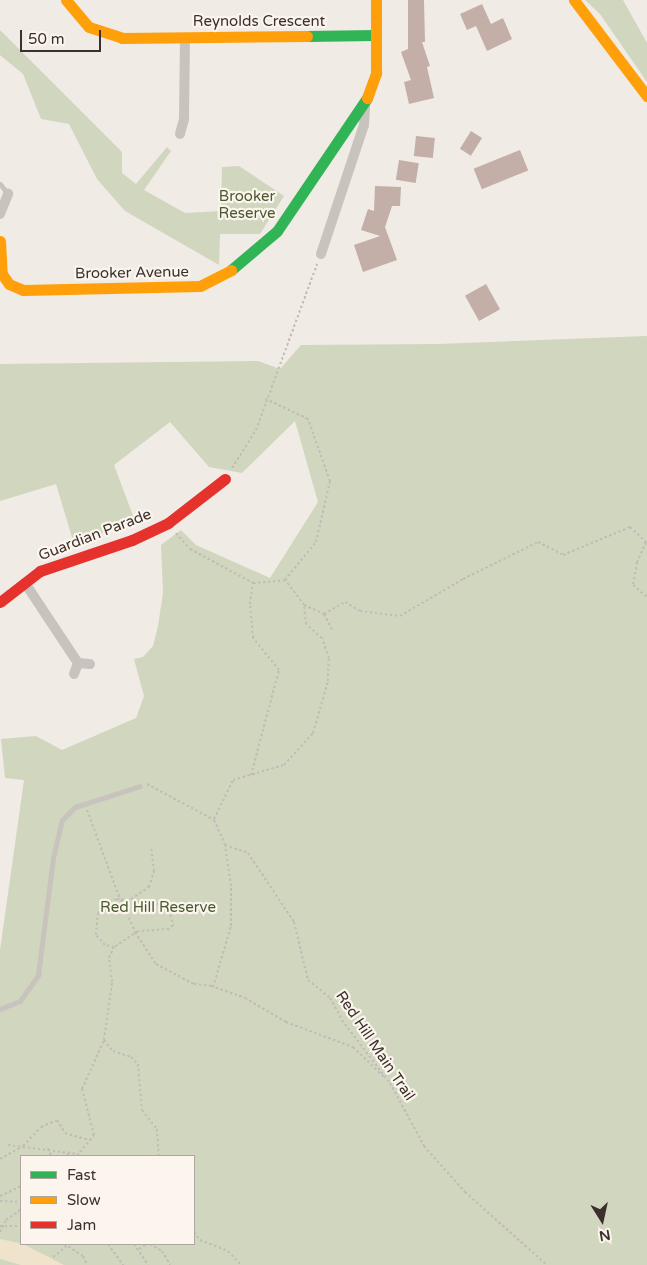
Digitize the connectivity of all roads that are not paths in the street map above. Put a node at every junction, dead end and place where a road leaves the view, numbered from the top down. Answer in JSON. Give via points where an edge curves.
{"nodes":[{"id":1,"x":66,"y":0,"type":"edge"},
{"id":2,"x":376,"y":0,"type":"edge"},
{"id":3,"x":574,"y":0,"type":"edge"},
{"id":4,"x":376,"y":35,"type":"junction"},
{"id":5,"x":185,"y":38,"type":"junction"},
{"id":6,"x":647,"y":96,"type":"edge"},
{"id":7,"x":365,"y":104,"type":"junction"},
{"id":8,"x":180,"y":134,"type":"dead end"},
{"id":9,"x":0,"y":184,"type":"edge"},
{"id":10,"x":8,"y":194,"type":"joint"},
{"id":11,"x":0,"y":214,"type":"edge"},
{"id":12,"x":0,"y":242,"type":"edge"},
{"id":13,"x":321,"y":254,"type":"road end"},
{"id":14,"x":226,"y":479,"type":"road end"},
{"id":15,"x":25,"y":583,"type":"junction"},
{"id":16,"x":0,"y":602,"type":"edge"},
{"id":17,"x":78,"y":663,"type":"junction"},
{"id":18,"x":90,"y":664,"type":"dead end"},
{"id":19,"x":74,"y":674,"type":"dead end"},
{"id":20,"x":140,"y":786,"type":"road end"},
{"id":21,"x":0,"y":1009,"type":"edge"}],
"edges":[{"from":1,"to":5,"type":"street","name":"Reynolds Crescent","via":[[80,20],[100,32],[122,38]]},
{"from":2,"to":4,"type":"street","name":"Brooker Avenue"},
{"from":3,"to":6,"type":"street"},
{"from":4,"to":5,"type":"street","name":"Reynolds Crescent"},
{"from":4,"to":7,"type":"street","name":"Brooker Avenue","via":[[376,73]]},
{"from":5,"to":8,"type":"street","via":[[184,119]]},
{"from":7,"to":12,"type":"street","name":"Brooker Avenue","via":[[331,147],[277,231],[240,265],[200,286],[24,290],[9,284],[2,274]]},
{"from":7,"to":13,"type":"street","name":"Brooker Avenue","via":[[364,125]]},
{"from":9,"to":10,"type":"lane"},
{"from":10,"to":11,"type":"street"},
{"from":14,"to":15,"type":"street","name":"Guardian Parade","via":[[168,523],[132,540],[40,571]]},
{"from":15,"to":16,"type":"street","name":"Guardian Parade"},
{"from":15,"to":17,"type":"street"},
{"from":17,"to":18,"type":"street"},
{"from":17,"to":19,"type":"street"},
{"from":20,"to":21,"type":"lane","via":[[85,803],[62,820],[57,832],[38,975],[20,1000]]}]}
